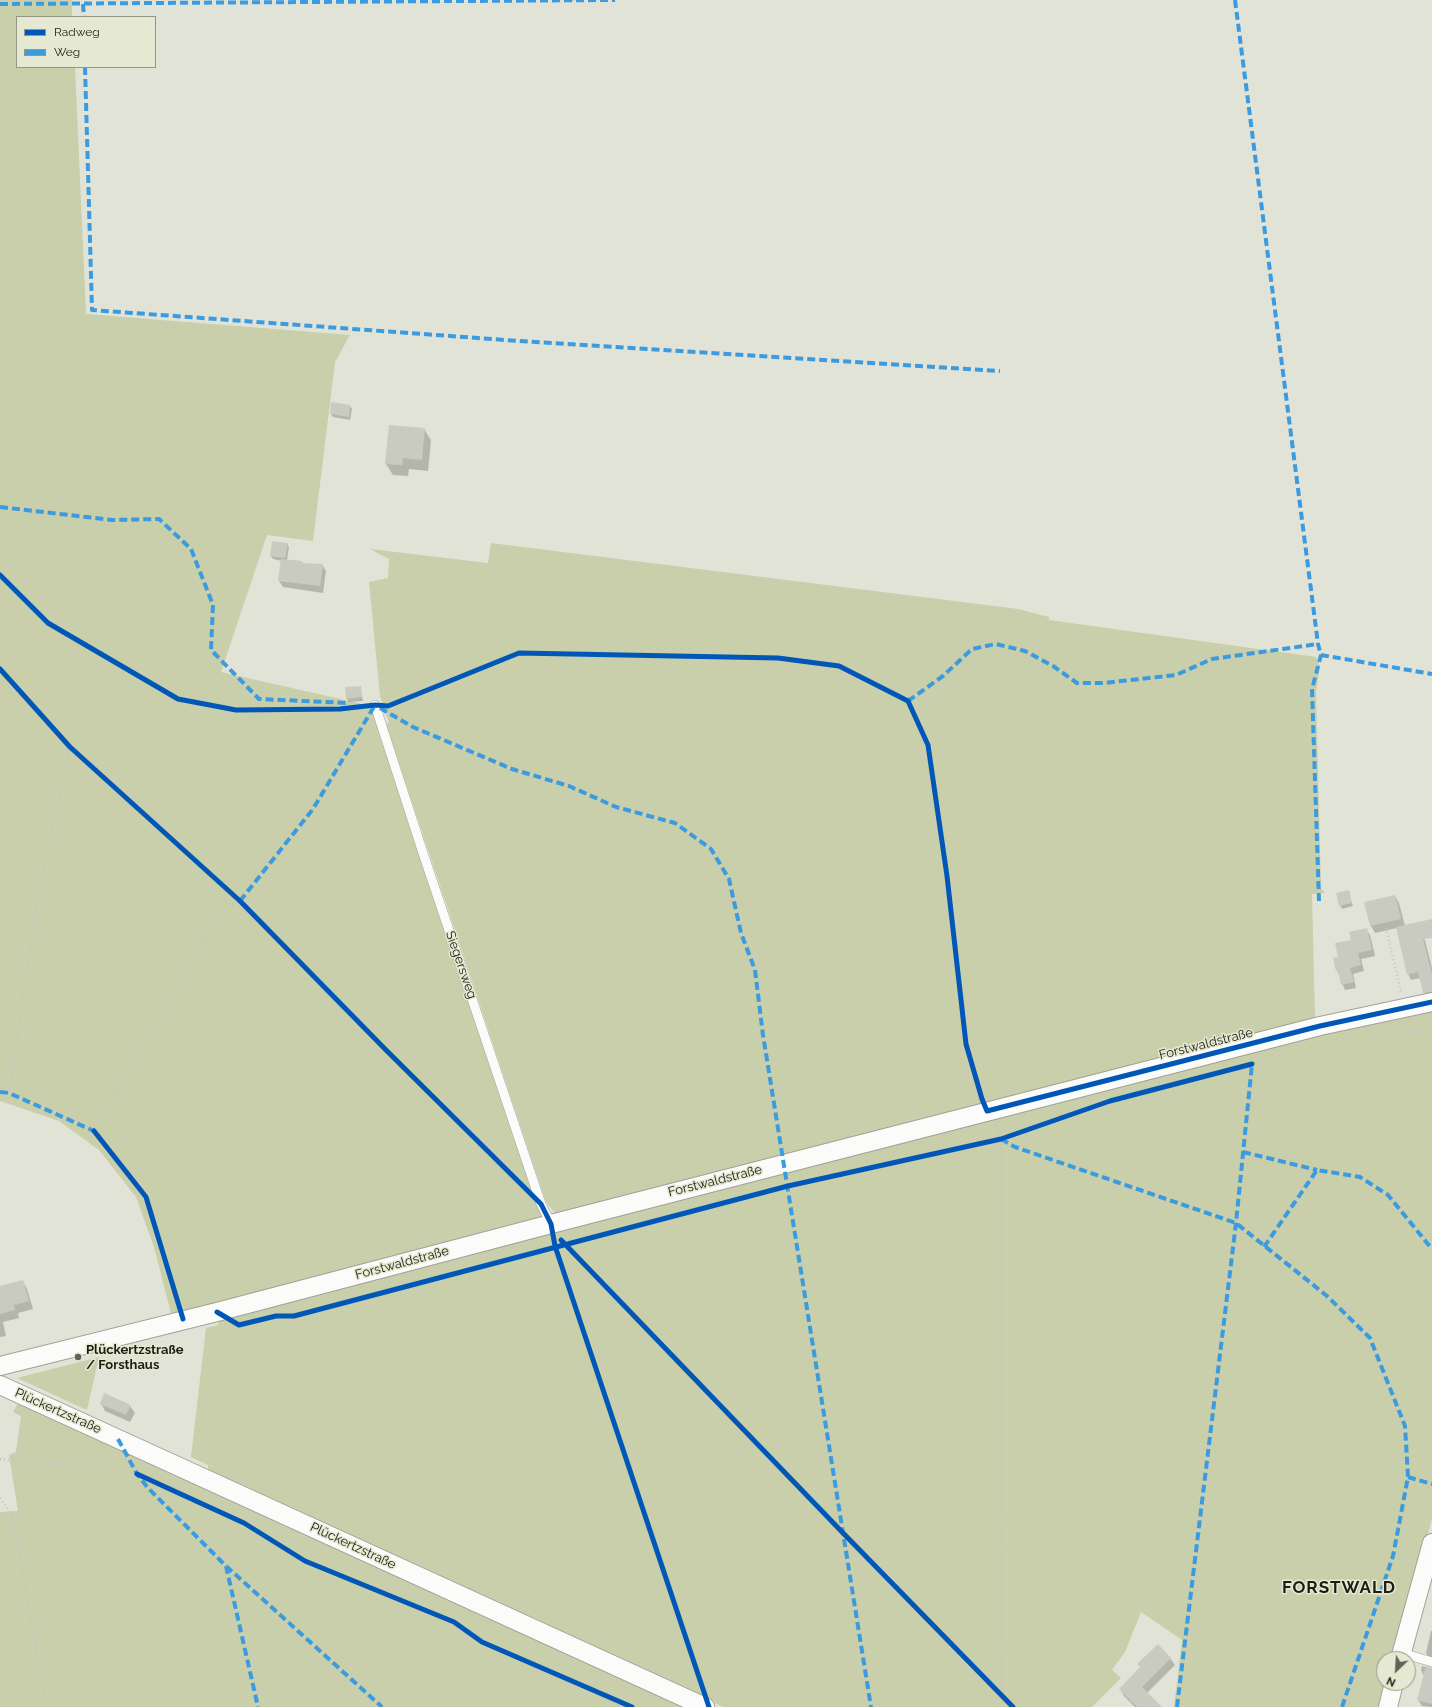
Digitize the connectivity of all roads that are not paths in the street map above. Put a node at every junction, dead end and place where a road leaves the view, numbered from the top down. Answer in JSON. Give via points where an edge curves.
{"nodes":[{"id":1,"x":375,"y":705,"type":"dead end"},
{"id":2,"x":1432,"y":1002,"type":"edge"},
{"id":3,"x":551,"y":1224,"type":"junction"},
{"id":4,"x":0,"y":1366,"type":"edge"},
{"id":5,"x":0,"y":1385,"type":"edge"},
{"id":6,"x":1432,"y":1543,"type":"edge"},
{"id":7,"x":1402,"y":1651,"type":"edge"},
{"id":8,"x":1416,"y":1659,"type":"edge"},
{"id":9,"x":1432,"y":1662,"type":"edge"},
{"id":10,"x":1392,"y":1691,"type":"edge"},
{"id":11,"x":706,"y":1707,"type":"edge"},
{"id":12,"x":1388,"y":1707,"type":"edge"}],
"edges":[{"from":1,"to":3,"type":"lane","name":"Siegersweg","via":[[531,1174]]},
{"from":2,"to":3,"type":"street","name":"Forstwaldstraße","via":[[1320,1026]]},
{"from":3,"to":4,"type":"street","name":"Forstwaldstraße"},
{"from":5,"to":11,"type":"street","name":"Plückertzstraße"},
{"from":6,"to":7,"type":"street"},
{"from":8,"to":9,"type":"lane"},
{"from":10,"to":12,"type":"street"}]}
